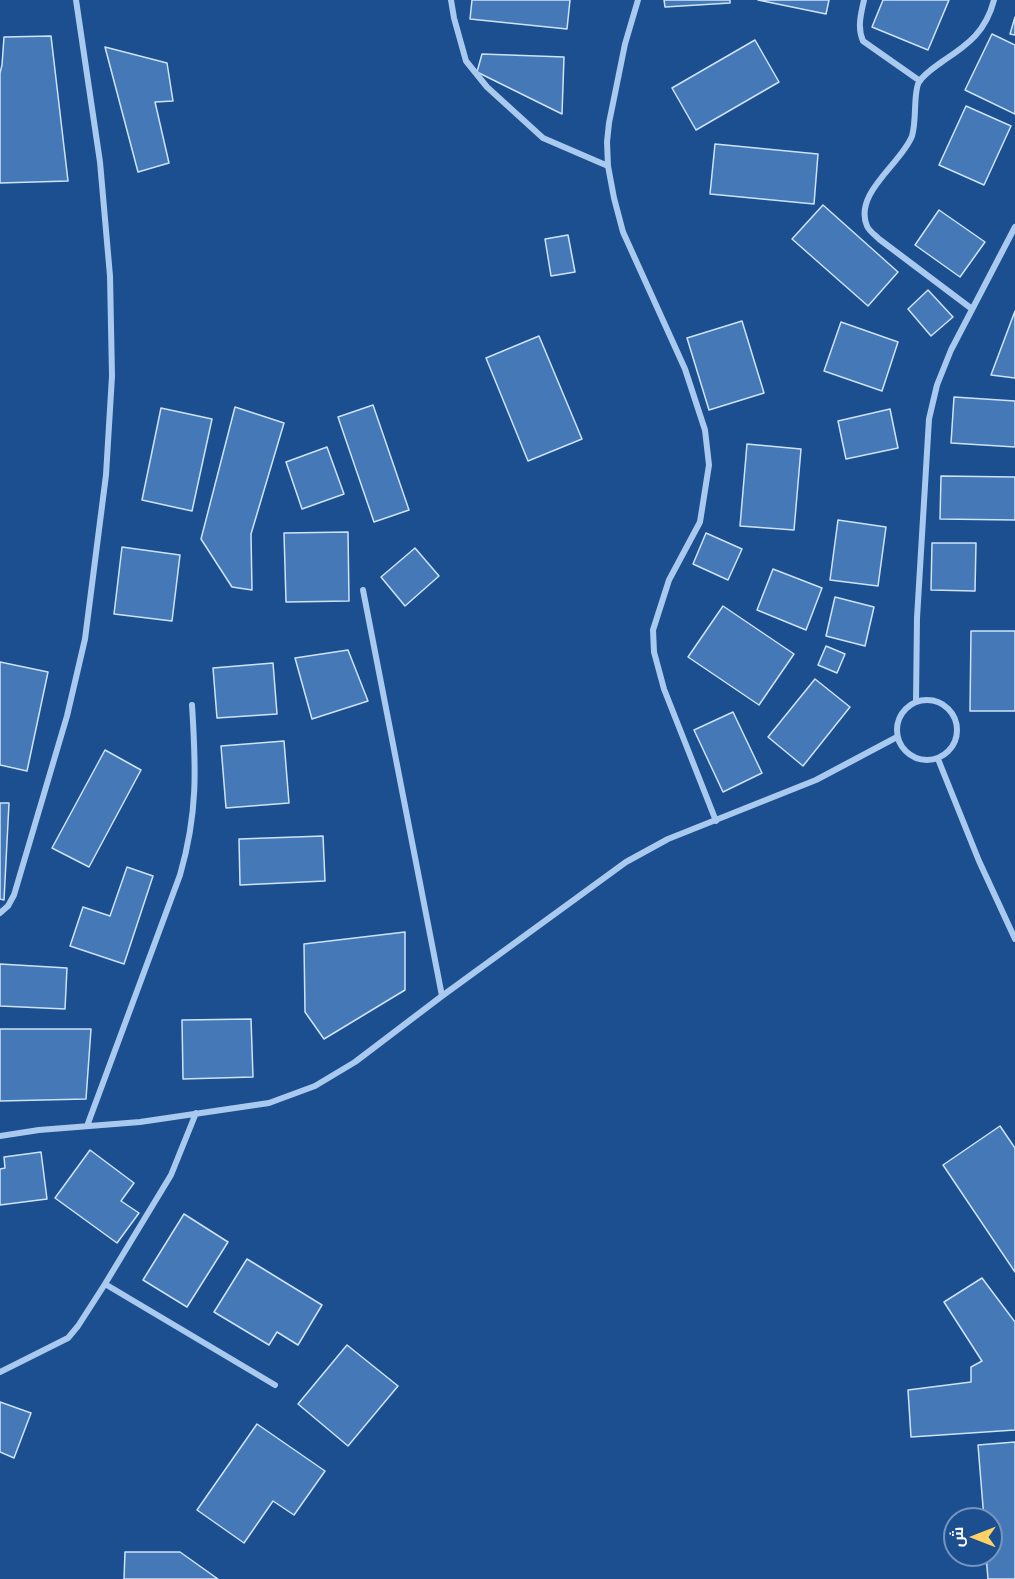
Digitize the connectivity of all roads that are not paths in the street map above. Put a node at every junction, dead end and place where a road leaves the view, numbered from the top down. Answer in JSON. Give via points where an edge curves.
{"nodes":[{"id":1,"x":76,"y":0,"type":"edge"},
{"id":2,"x":451,"y":0,"type":"edge"},
{"id":3,"x":638,"y":0,"type":"edge"},
{"id":4,"x":864,"y":0,"type":"edge"},
{"id":5,"x":994,"y":0,"type":"edge"},
{"id":6,"x":920,"y":81,"type":"junction"},
{"id":7,"x":608,"y":166,"type":"junction"},
{"id":8,"x":1015,"y":227,"type":"edge"},
{"id":9,"x":972,"y":309,"type":"junction"},
{"id":10,"x":363,"y":590,"type":"dead end"},
{"id":11,"x":916,"y":702,"type":"junction"},
{"id":12,"x":192,"y":705,"type":"dead end"},
{"id":13,"x":897,"y":736,"type":"junction"},
{"id":14,"x":938,"y":759,"type":"junction"},
{"id":15,"x":716,"y":821,"type":"junction"},
{"id":16,"x":0,"y":913,"type":"edge"},
{"id":17,"x":1015,"y":939,"type":"edge"},
{"id":18,"x":442,"y":996,"type":"junction"},
{"id":19,"x":196,"y":1113,"type":"junction"},
{"id":20,"x":87,"y":1126,"type":"junction"},
{"id":21,"x":0,"y":1136,"type":"edge"},
{"id":22,"x":105,"y":1284,"type":"junction"},
{"id":23,"x":0,"y":1372,"type":"edge"},
{"id":24,"x":275,"y":1385,"type":"dead end"}],
"edges":[{"from":1,"to":16,"type":"street","via":[[100,162],[110,276],[112,376],[106,476],[85,639],[67,716],[14,895]]},
{"from":2,"to":7,"type":"street","via":[[466,61],[487,87],[543,138]]},
{"from":3,"to":7,"type":"street","via":[[609,123]]},
{"from":4,"to":6,"type":"street","via":[[859,22],[863,41]]},
{"from":5,"to":6,"type":"street","via":[[979,32]]},
{"from":6,"to":9,"type":"street","via":[[911,138],[867,200],[864,214],[867,227]]},
{"from":7,"to":15,"type":"street","via":[[623,232],[685,369],[705,430],[709,465],[700,522],[669,579],[652,630],[664,689]]},
{"from":8,"to":9,"type":"street"},
{"from":9,"to":11,"type":"street","via":[[937,385],[929,418]]},
{"from":10,"to":18,"type":"street"},
{"from":11,"to":13,"type":"street","via":[[901,716]]},
{"from":11,"to":14,"type":"street","via":[[937,701],[947,706],[958,724],[954,745]]},
{"from":12,"to":20,"type":"street","via":[[195,803],[188,849]]},
{"from":13,"to":14,"type":"street","via":[[908,754],[928,761]]},
{"from":13,"to":15,"type":"street","via":[[816,780]]},
{"from":14,"to":17,"type":"street"},
{"from":15,"to":18,"type":"street","via":[[668,839],[626,862]]},
{"from":18,"to":19,"type":"street","via":[[355,1062],[315,1086],[269,1103]]},
{"from":19,"to":20,"type":"street"},
{"from":19,"to":22,"type":"street","via":[[171,1174]]},
{"from":20,"to":21,"type":"street"},
{"from":22,"to":23,"type":"street","via":[[68,1338]]},
{"from":22,"to":24,"type":"street"}]}
